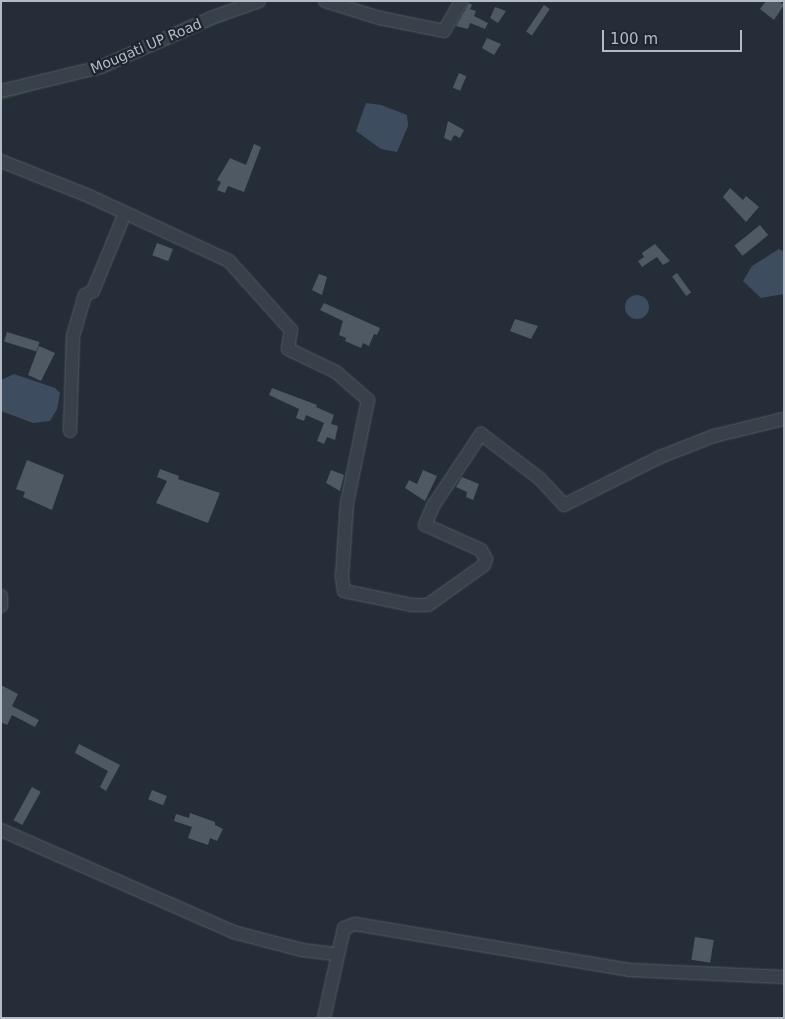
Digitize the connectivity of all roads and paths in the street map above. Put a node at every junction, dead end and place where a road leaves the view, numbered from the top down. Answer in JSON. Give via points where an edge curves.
{"nodes":[{"id":1,"x":259,"y":1,"type":"edge"},
{"id":2,"x":325,"y":1,"type":"edge"},
{"id":3,"x":461,"y":1,"type":"edge"},
{"id":4,"x":1,"y":91,"type":"edge"},
{"id":5,"x":1,"y":161,"type":"edge"},
{"id":6,"x":125,"y":213,"type":"junction"},
{"id":7,"x":784,"y":419,"type":"edge"},
{"id":8,"x":70,"y":431,"type":"dead end"},
{"id":9,"x":1,"y":596,"type":"edge"},
{"id":10,"x":1,"y":606,"type":"edge"},
{"id":11,"x":1,"y":830,"type":"edge"},
{"id":12,"x":336,"y":954,"type":"junction"},
{"id":13,"x":784,"y":977,"type":"edge"},
{"id":14,"x":324,"y":1018,"type":"edge"}],
"edges":[{"from":1,"to":4,"type":"street","name":"Mougati UP Road","via":[[211,18],[101,67]]},
{"from":2,"to":3,"type":"street","via":[[380,18],[444,31]]},
{"from":5,"to":6,"type":"street"},
{"from":6,"to":7,"type":"street","via":[[229,261],[291,330],[288,350],[336,372],[368,400],[347,503],[344,591],[412,605],[428,605],[484,565],[486,559],[482,550],[425,525],[433,506],[482,434],[540,479],[564,505],[660,457],[714,436]]},
{"from":6,"to":8,"type":"street","via":[[93,291],[85,294],[72,336]]},
{"from":9,"to":10,"type":"street"},
{"from":11,"to":12,"type":"street","via":[[233,932],[302,950]]},
{"from":12,"to":13,"type":"street","via":[[344,928],[355,924],[630,970]]},
{"from":12,"to":14,"type":"street"}]}
